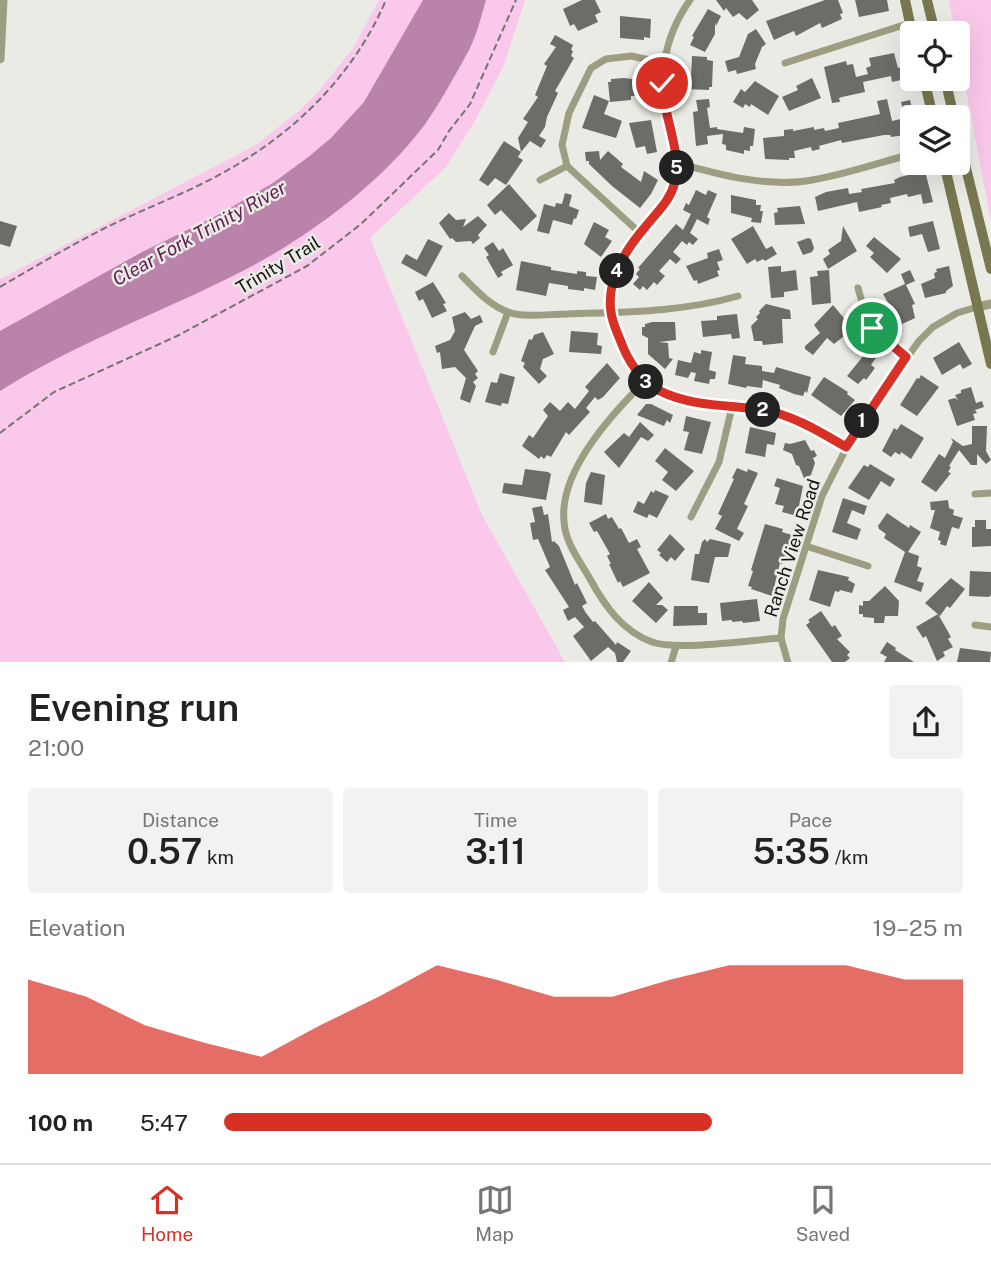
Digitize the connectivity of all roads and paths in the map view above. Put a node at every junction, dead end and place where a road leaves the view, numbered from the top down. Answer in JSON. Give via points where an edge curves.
{"nodes":[{"id":1,"x":3,"y":0,"type":"edge"},
{"id":2,"x":386,"y":0,"type":"edge"},
{"id":3,"x":516,"y":0,"type":"edge"},
{"id":4,"x":690,"y":0,"type":"edge"},
{"id":5,"x":905,"y":0,"type":"edge"},
{"id":6,"x":927,"y":0,"type":"edge"},
{"id":7,"x":910,"y":21,"type":"edge"},
{"id":8,"x":931,"y":21,"type":"edge"},
{"id":9,"x":900,"y":31,"type":"edge"},
{"id":10,"x":0,"y":59,"type":"edge"},
{"id":11,"x":664,"y":63,"type":"junction"},
{"id":12,"x":785,"y":63,"type":"dead end"},
{"id":13,"x":900,"y":158,"type":"edge"},
{"id":14,"x":677,"y":163,"type":"junction"},
{"id":15,"x":567,"y":166,"type":"junction"},
{"id":16,"x":947,"y":175,"type":"edge"},
{"id":17,"x":967,"y":175,"type":"edge"},
{"id":18,"x":540,"y":180,"type":"dead end"},
{"id":19,"x":640,"y":233,"type":"junction"},
{"id":20,"x":991,"y":269,"type":"edge"},
{"id":21,"x":462,"y":276,"type":"dead end"},
{"id":22,"x":0,"y":287,"type":"edge"},
{"id":23,"x":858,"y":288,"type":"dead end"},
{"id":24,"x":738,"y":296,"type":"dead end"},
{"id":25,"x":991,"y":304,"type":"edge"},
{"id":26,"x":977,"y":307,"type":"junction"},
{"id":27,"x":508,"y":312,"type":"junction"},
{"id":28,"x":611,"y":313,"type":"junction"},
{"id":29,"x":493,"y":352,"type":"dead end"},
{"id":30,"x":906,"y":357,"type":"junction"},
{"id":31,"x":991,"y":364,"type":"edge"},
{"id":32,"x":645,"y":381,"type":"junction"},
{"id":33,"x":732,"y":407,"type":"junction"},
{"id":34,"x":0,"y":433,"type":"edge"},
{"id":35,"x":846,"y":447,"type":"junction"},
{"id":36,"x":991,"y":493,"type":"edge"},
{"id":37,"x":975,"y":494,"type":"dead end"},
{"id":38,"x":691,"y":517,"type":"dead end"},
{"id":39,"x":806,"y":546,"type":"junction"},
{"id":40,"x":868,"y":566,"type":"dead end"},
{"id":41,"x":975,"y":625,"type":"dead end"},
{"id":42,"x":991,"y":627,"type":"edge"},
{"id":43,"x":780,"y":638,"type":"junction"},
{"id":44,"x":676,"y":646,"type":"junction"},
{"id":45,"x":671,"y":662,"type":"edge"},
{"id":46,"x":788,"y":662,"type":"edge"}],
"edges":[{"from":1,"to":10,"type":"street"},
{"from":2,"to":22,"type":"path","via":[[351,63],[282,135],[236,166],[101,230]]},
{"from":3,"to":34,"type":"path","name":"Trinity Trail","via":[[470,104],[439,150],[361,225],[307,266],[177,336],[54,392]]},
{"from":4,"to":11,"type":"street","via":[[674,29]]},
{"from":5,"to":7,"type":"main road"},
{"from":6,"to":8,"type":"main road"},
{"from":9,"to":12,"type":"street"},
{"from":11,"to":14,"type":"street","via":[[662,98]]},
{"from":11,"to":15,"type":"street","via":[[631,56],[606,59],[591,68],[569,113],[562,145]]},
{"from":13,"to":14,"type":"street","via":[[806,181],[782,182]]},
{"from":14,"to":19,"type":"street","via":[[666,205]]},
{"from":15,"to":18,"type":"street"},
{"from":15,"to":19,"type":"street"},
{"from":16,"to":26,"type":"main road"},
{"from":17,"to":20,"type":"main road"},
{"from":19,"to":28,"type":"street","via":[[617,270]]},
{"from":21,"to":27,"type":"street"},
{"from":23,"to":30,"type":"street","via":[[872,328]]},
{"from":24,"to":28,"type":"street","via":[[705,305]]},
{"from":25,"to":26,"type":"street","name":"Ranch View Road"},
{"from":26,"to":30,"type":"street","name":"Ranch View Road","via":[[933,327]]},
{"from":26,"to":31,"type":"main road"},
{"from":27,"to":28,"type":"street"},
{"from":27,"to":29,"type":"street"},
{"from":28,"to":32,"type":"street","via":[[623,348]]},
{"from":30,"to":35,"type":"street","name":"Ranch View Road"},
{"from":32,"to":33,"type":"street","via":[[688,400]]},
{"from":32,"to":44,"type":"street","via":[[593,440],[565,496],[564,521],[570,546],[615,617],[635,634]]},
{"from":33,"to":35,"type":"street","via":[[788,416]]},
{"from":33,"to":38,"type":"street","via":[[719,462]]},
{"from":35,"to":39,"type":"street","name":"Ranch View Road","via":[[822,496]]},
{"from":36,"to":37,"type":"street"},
{"from":39,"to":40,"type":"street"},
{"from":39,"to":43,"type":"street","name":"Ranch View Road"},
{"from":41,"to":42,"type":"street"},
{"from":43,"to":44,"type":"street"},
{"from":43,"to":46,"type":"street","name":"Ranch View Road"},
{"from":44,"to":45,"type":"street"}]}
